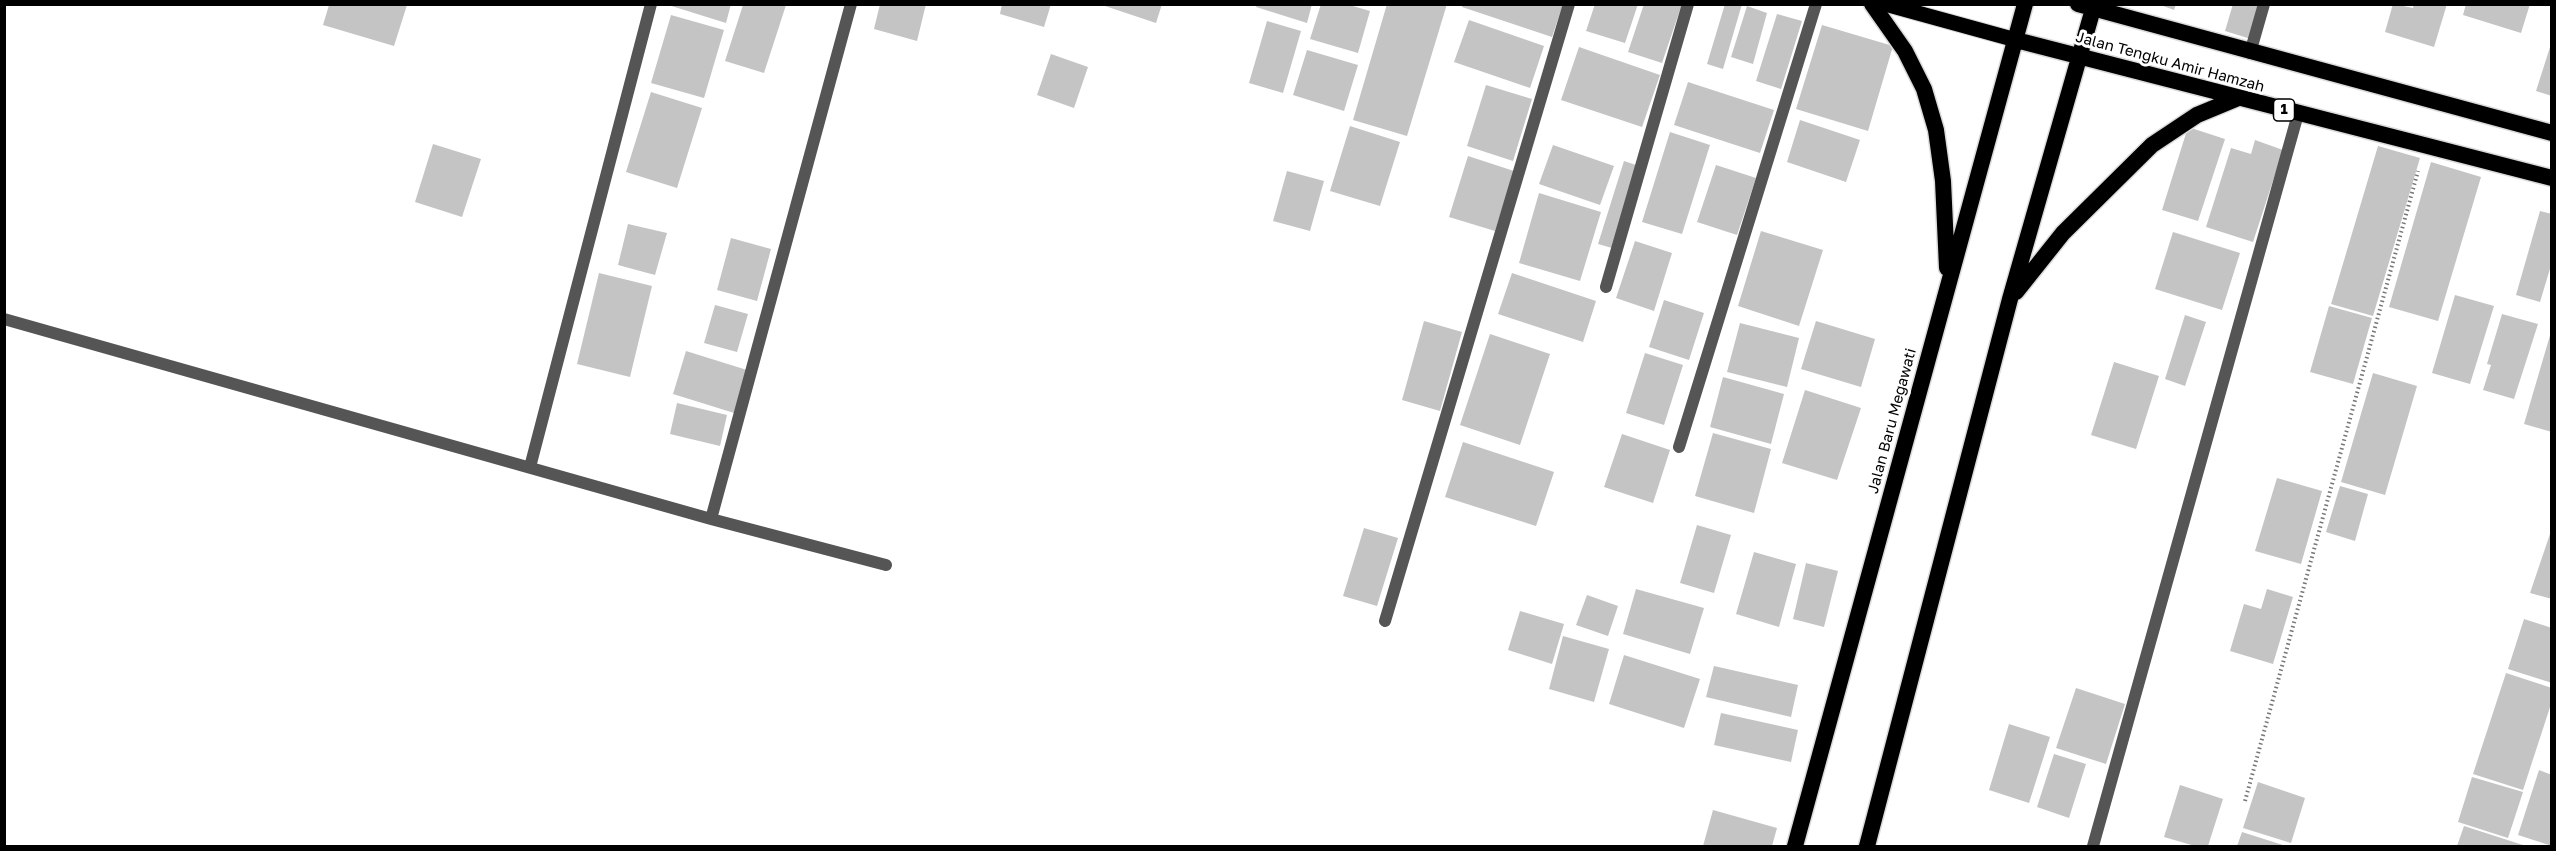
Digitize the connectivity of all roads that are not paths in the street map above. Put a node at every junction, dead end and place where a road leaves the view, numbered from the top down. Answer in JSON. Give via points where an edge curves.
{"nodes":[{"id":1,"x":651,"y":4,"type":"edge"},
{"id":2,"x":851,"y":4,"type":"edge"},
{"id":3,"x":1569,"y":4,"type":"edge"},
{"id":4,"x":1688,"y":4,"type":"edge"},
{"id":5,"x":1816,"y":4,"type":"edge"},
{"id":6,"x":1872,"y":4,"type":"edge"},
{"id":7,"x":1885,"y":4,"type":"edge"},
{"id":8,"x":2025,"y":4,"type":"edge"},
{"id":9,"x":2264,"y":4,"type":"edge"},
{"id":10,"x":2086,"y":7,"type":"edge"},
{"id":11,"x":2016,"y":40,"type":"junction"},
{"id":12,"x":2250,"y":53,"type":"junction"},
{"id":13,"x":2080,"y":57,"type":"junction"},
{"id":14,"x":2238,"y":98,"type":"junction"},
{"id":15,"x":2298,"y":114,"type":"junction"},
{"id":16,"x":2552,"y":133,"type":"edge"},
{"id":17,"x":2552,"y":178,"type":"edge"},
{"id":18,"x":1948,"y":284,"type":"junction"},
{"id":19,"x":1606,"y":287,"type":"dead end"},
{"id":20,"x":2010,"y":299,"type":"junction"},
{"id":21,"x":4,"y":319,"type":"edge"},
{"id":22,"x":1678,"y":447,"type":"dead end"},
{"id":23,"x":530,"y":466,"type":"junction"},
{"id":24,"x":711,"y":519,"type":"junction"},
{"id":25,"x":886,"y":565,"type":"dead end"},
{"id":26,"x":1385,"y":621,"type":"dead end"},
{"id":27,"x":1795,"y":846,"type":"edge"},
{"id":28,"x":1867,"y":846,"type":"edge"},
{"id":29,"x":2093,"y":846,"type":"edge"}],
"edges":[{"from":1,"to":23,"type":"street"},
{"from":2,"to":24,"type":"street"},
{"from":3,"to":26,"type":"street"},
{"from":4,"to":19,"type":"street"},
{"from":5,"to":22,"type":"street"},
{"from":6,"to":18,"type":"highway","via":[[1905,51],[1924,89],[1936,130],[1943,181]]},
{"from":7,"to":11,"type":"main road","name":"Jalan Tengku Amir Hamzah","number":"1"},
{"from":8,"to":11,"type":"highway","name":"Jalan Baru Megawati"},
{"from":9,"to":12,"type":"street"},
{"from":10,"to":12,"type":"highway","name":"Jalan Tengku Amir Hamzah"},
{"from":10,"to":13,"type":"highway"},
{"from":11,"to":13,"type":"highway","name":"Jalan Tengku Amir Hamzah","number":"1"},
{"from":11,"to":18,"type":"highway","name":"Jalan Baru Megawati"},
{"from":12,"to":16,"type":"highway","name":"Jalan Tengku Amir Hamzah"},
{"from":13,"to":14,"type":"highway","name":"Jalan Tengku Amir Hamzah","number":"1"},
{"from":13,"to":20,"type":"highway"},
{"from":14,"to":15,"type":"highway","name":"Jalan Tengku Amir Hamzah","number":"1"},
{"from":14,"to":20,"type":"highway","via":[[2198,116],[2152,145],[2063,233]]},
{"from":15,"to":17,"type":"highway","name":"Jalan Tengku Amir Hamzah","number":"1"},
{"from":15,"to":29,"type":"street"},
{"from":18,"to":27,"type":"highway","name":"Jalan Baru Megawati"},
{"from":20,"to":28,"type":"highway"},
{"from":21,"to":23,"type":"street"},
{"from":23,"to":24,"type":"street"},
{"from":24,"to":25,"type":"street"}]}
